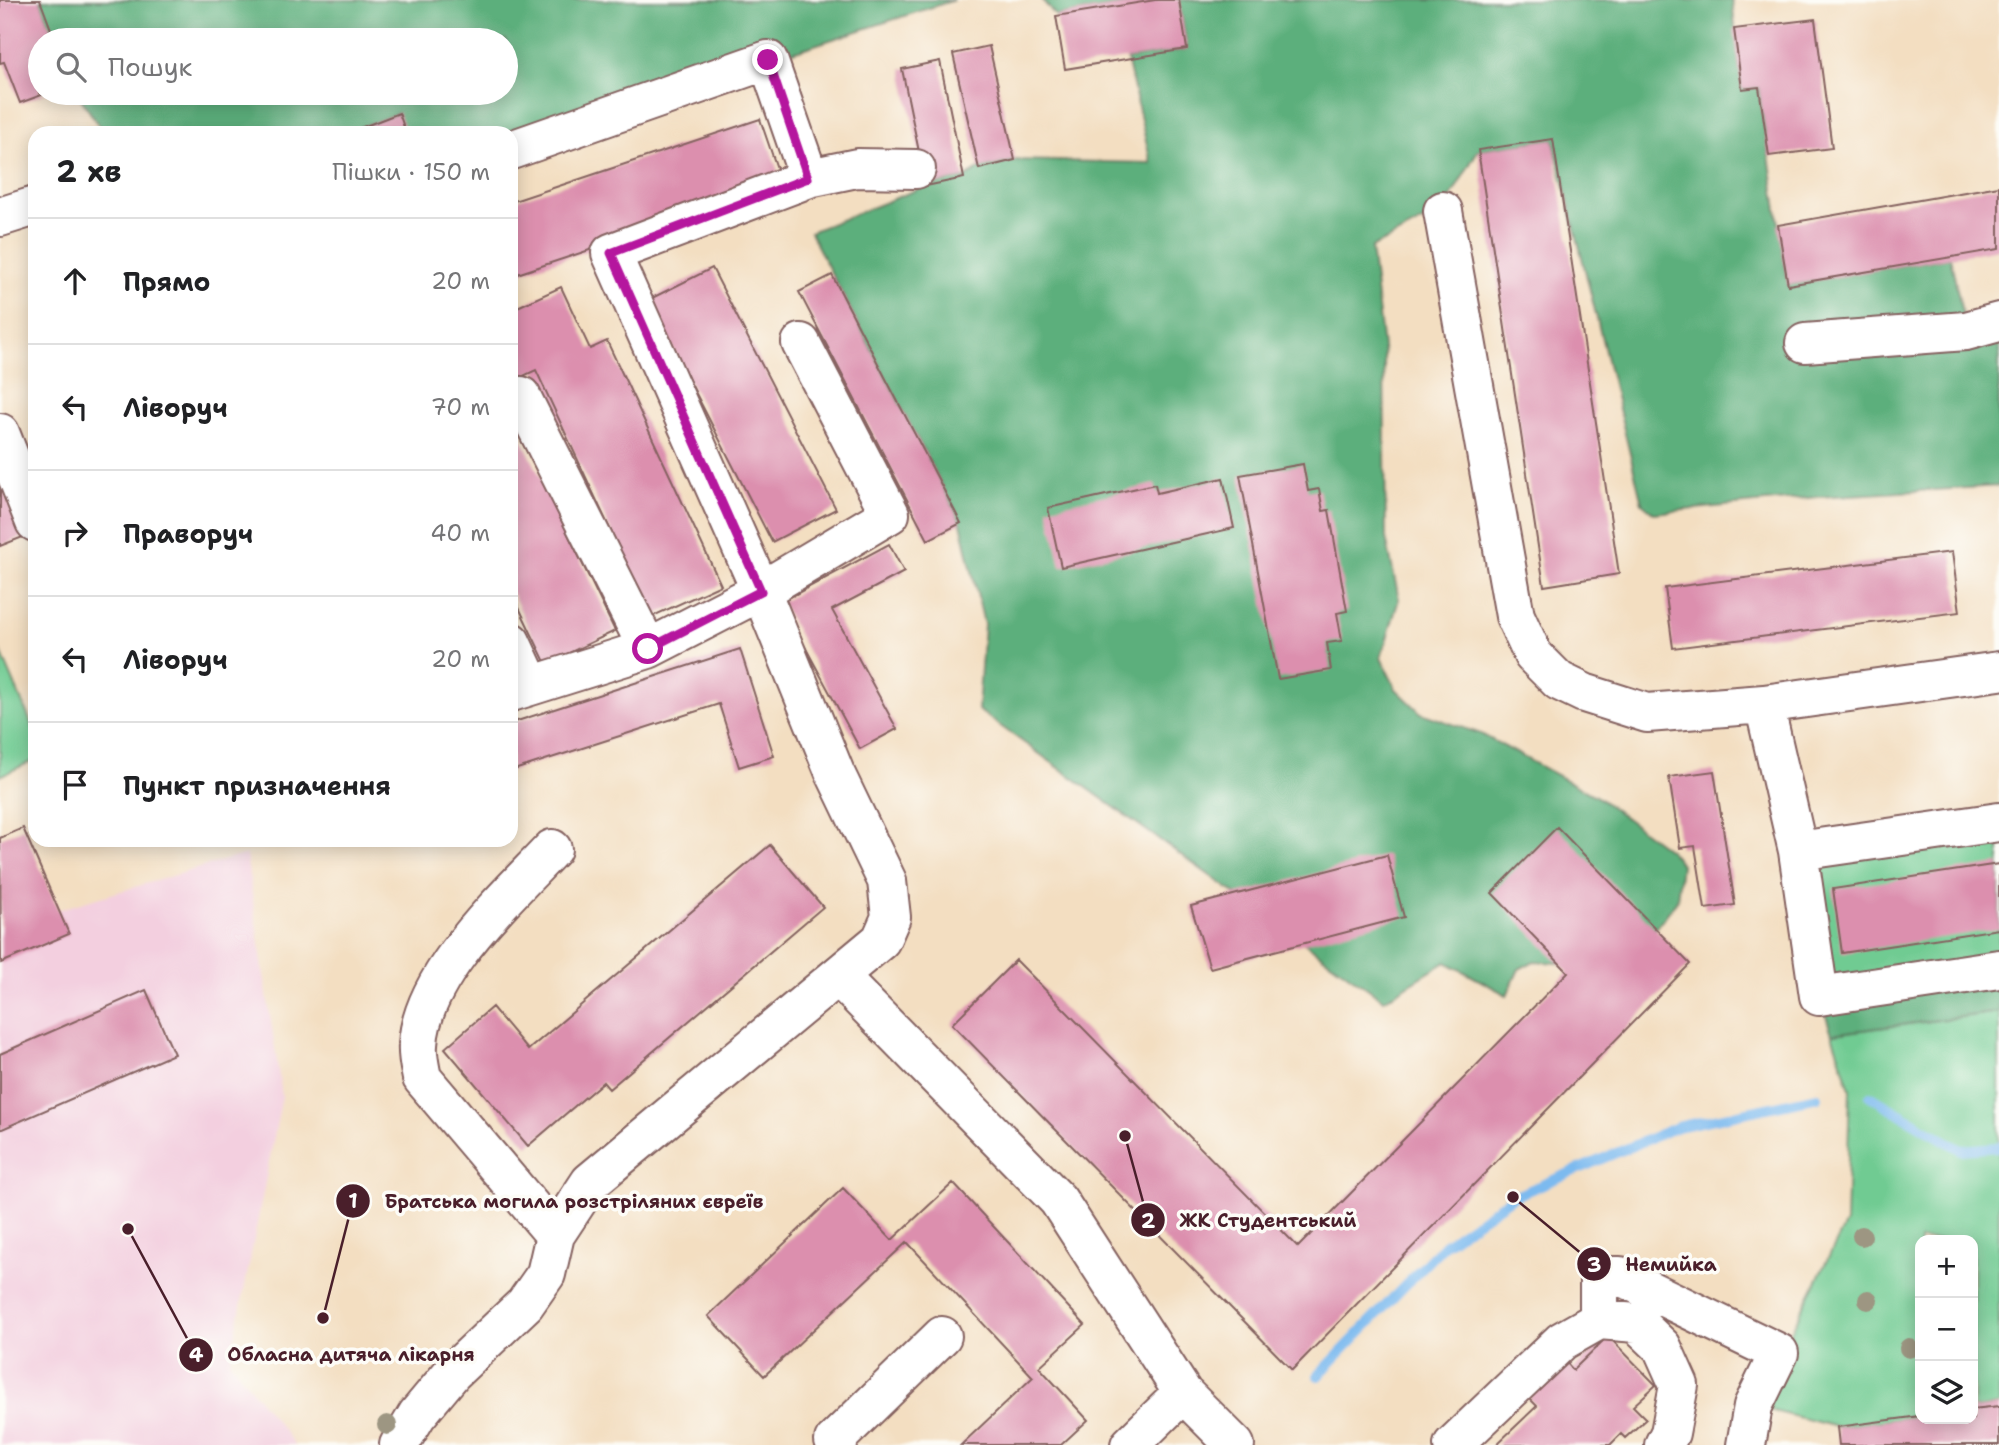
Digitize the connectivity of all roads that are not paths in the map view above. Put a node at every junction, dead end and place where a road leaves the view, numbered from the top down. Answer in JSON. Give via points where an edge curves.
{"nodes":[{"id":1,"x":518,"y":148,"type":"edge"},
{"id":2,"x":916,"y":169,"type":"dead end"},
{"id":3,"x":808,"y":178,"type":"junction"},
{"id":4,"x":28,"y":208,"type":"edge"},
{"id":5,"x":1443,"y":211,"type":"dead end"},
{"id":6,"x":0,"y":217,"type":"edge"},
{"id":7,"x":1999,"y":322,"type":"edge"},
{"id":8,"x":1805,"y":342,"type":"dead end"},
{"id":9,"x":801,"y":343,"type":"dead end"},
{"id":10,"x":521,"y":396,"type":"dead end"},
{"id":11,"x":0,"y":433,"type":"edge"},
{"id":12,"x":28,"y":504,"type":"edge"},
{"id":13,"x":761,"y":591,"type":"junction"},
{"id":14,"x":648,"y":649,"type":"junction"},
{"id":15,"x":1999,"y":671,"type":"edge"},
{"id":16,"x":521,"y":688,"type":"edge"},
{"id":17,"x":1764,"y":704,"type":"junction"},
{"id":18,"x":1999,"y":822,"type":"edge"},
{"id":19,"x":552,"y":849,"type":"dead end"},
{"id":20,"x":1798,"y":851,"type":"junction"},
{"id":21,"x":1999,"y":969,"type":"edge"},
{"id":22,"x":838,"y":976,"type":"junction"},
{"id":23,"x":555,"y":1235,"type":"junction"},
{"id":24,"x":1599,"y":1320,"type":"junction"},
{"id":25,"x":942,"y":1336,"type":"dead end"},
{"id":26,"x":1183,"y":1393,"type":"junction"},
{"id":27,"x":1667,"y":1441,"type":"edge"},
{"id":28,"x":399,"y":1445,"type":"edge"},
{"id":29,"x":838,"y":1445,"type":"edge"},
{"id":30,"x":1130,"y":1445,"type":"edge"},
{"id":31,"x":1235,"y":1445,"type":"edge"},
{"id":32,"x":1453,"y":1445,"type":"edge"},
{"id":33,"x":1746,"y":1445,"type":"edge"}],
"edges":[{"from":1,"to":3,"type":"lane","via":[[768,60]]},
{"from":2,"to":3,"type":"lane","via":[[857,168]]},
{"from":3,"to":13,"type":"lane","via":[[611,253]]},
{"from":4,"to":6,"type":"lane"},
{"from":5,"to":17,"type":"lane","via":[[1515,617],[1532,655],[1559,681],[1647,713]]},
{"from":7,"to":8,"type":"lane","via":[[1966,331]]},
{"from":9,"to":13,"type":"lane","via":[[890,514]]},
{"from":10,"to":14,"type":"lane"},
{"from":11,"to":12,"type":"lane"},
{"from":13,"to":14,"type":"lane"},
{"from":13,"to":22,"type":"lane","via":[[835,772],[887,881],[891,917],[881,940]]},
{"from":14,"to":16,"type":"lane"},
{"from":15,"to":17,"type":"lane"},
{"from":17,"to":20,"type":"lane"},
{"from":18,"to":20,"type":"lane"},
{"from":19,"to":23,"type":"lane","via":[[440,978],[423,1017],[418,1046],[422,1077]]},
{"from":20,"to":21,"type":"lane","via":[[1819,996]]},
{"from":22,"to":23,"type":"lane","via":[[590,1182]]},
{"from":22,"to":26,"type":"lane","via":[[1058,1200]]},
{"from":23,"to":28,"type":"lane","via":[[546,1273],[525,1304],[452,1373]]},
{"from":24,"to":27,"type":"lane","via":[[1637,1323],[1662,1347],[1679,1385]]},
{"from":24,"to":32,"type":"lane","via":[[1562,1341]]},
{"from":24,"to":33,"type":"lane","via":[[1599,1276],[1620,1276],[1779,1353],[1753,1406]]},
{"from":25,"to":29,"type":"lane","via":[[834,1441]]},
{"from":26,"to":30,"type":"lane"},
{"from":26,"to":31,"type":"lane"}]}
